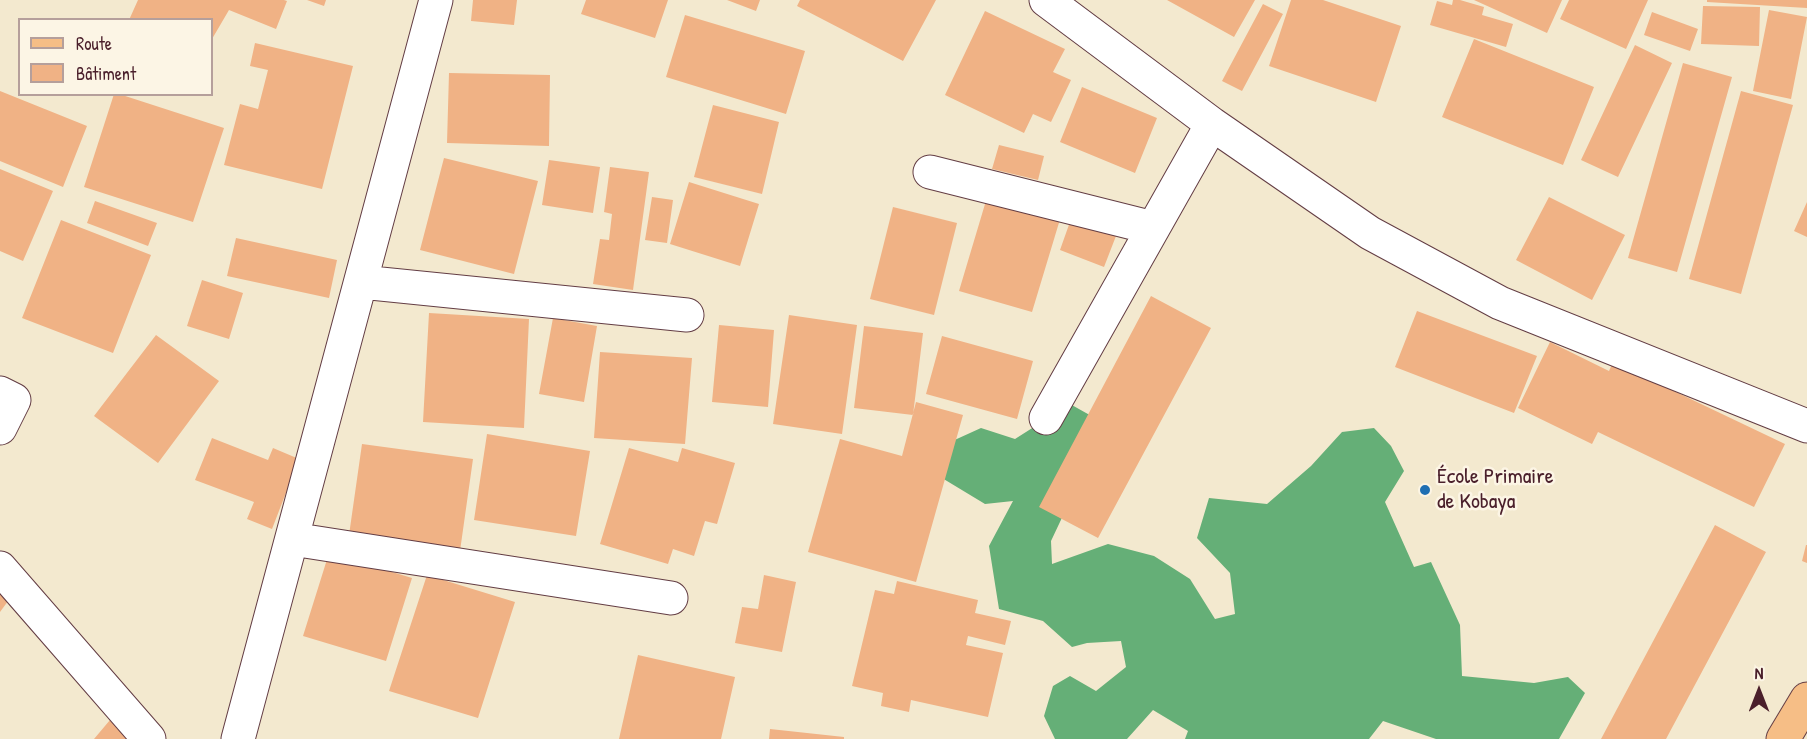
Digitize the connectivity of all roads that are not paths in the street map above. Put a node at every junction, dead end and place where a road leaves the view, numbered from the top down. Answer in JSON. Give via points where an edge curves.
{"nodes":[{"id":1,"x":436,"y":0,"type":"edge"},
{"id":2,"x":1046,"y":0,"type":"edge"},
{"id":3,"x":1212,"y":124,"type":"junction"},
{"id":4,"x":930,"y":172,"type":"dead end"},
{"id":5,"x":1153,"y":228,"type":"junction"},
{"id":6,"x":361,"y":282,"type":"junction"},
{"id":7,"x":687,"y":315,"type":"dead end"},
{"id":8,"x":0,"y":393,"type":"edge"},
{"id":9,"x":1046,"y":418,"type":"dead end"},
{"id":10,"x":1807,"y":426,"type":"edge"},
{"id":11,"x":0,"y":428,"type":"edge"},
{"id":12,"x":292,"y":539,"type":"junction"},
{"id":13,"x":0,"y":568,"type":"edge"},
{"id":14,"x":671,"y":598,"type":"dead end"},
{"id":15,"x":1807,"y":699,"type":"edge"},
{"id":16,"x":149,"y":739,"type":"edge"},
{"id":17,"x":238,"y":739,"type":"edge"},
{"id":18,"x":1783,"y":739,"type":"edge"}],
"edges":[{"from":1,"to":6,"type":"street"},
{"from":2,"to":3,"type":"street"},
{"from":3,"to":5,"type":"street"},
{"from":3,"to":10,"type":"street","via":[[1370,233],[1500,303]]},
{"from":4,"to":5,"type":"street"},
{"from":5,"to":9,"type":"street"},
{"from":6,"to":7,"type":"street"},
{"from":6,"to":12,"type":"street"},
{"from":8,"to":11,"type":"street","via":[[14,400]]},
{"from":12,"to":14,"type":"street"},
{"from":12,"to":17,"type":"street"},
{"from":13,"to":16,"type":"street"},
{"from":15,"to":18,"type":"main road"}]}
